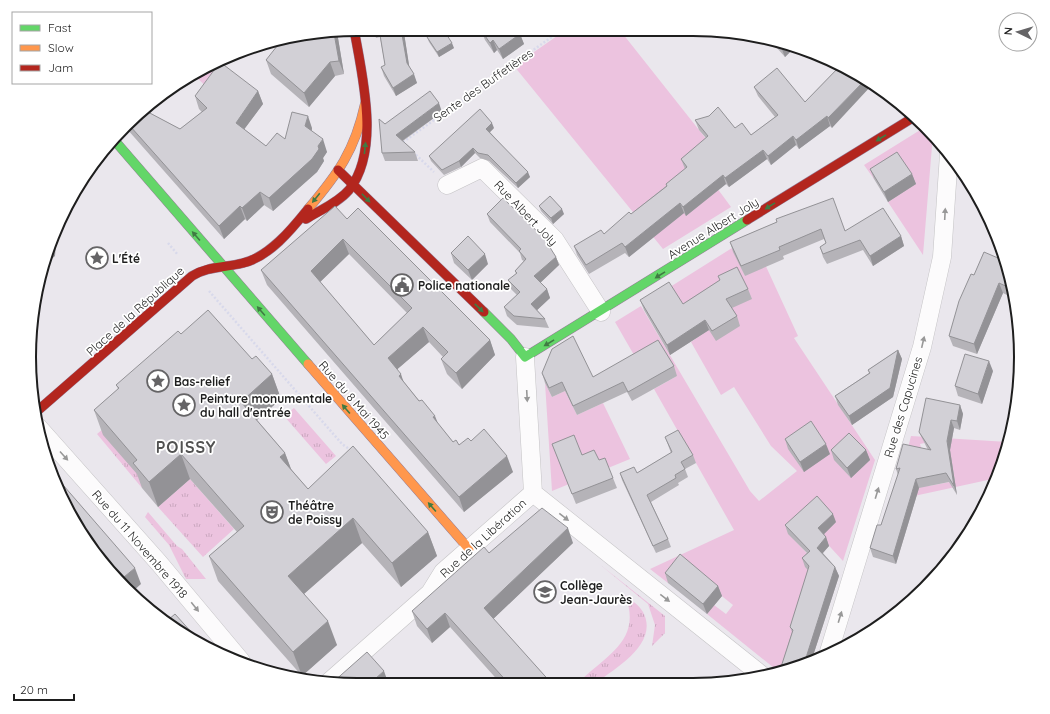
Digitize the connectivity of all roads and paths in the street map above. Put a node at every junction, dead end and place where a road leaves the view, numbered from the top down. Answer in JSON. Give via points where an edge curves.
{"nodes":[{"id":1,"x":355,"y":36,"type":"edge"},
{"id":2,"x":553,"y":36,"type":"edge"},
{"id":3,"x":365,"y":104,"type":"junction"},
{"id":4,"x":909,"y":120,"type":"edge"},
{"id":5,"x":398,"y":136,"type":"edge"},
{"id":6,"x":403,"y":142,"type":"junction"},
{"id":7,"x":117,"y":144,"type":"edge"},
{"id":8,"x":948,"y":163,"type":"edge"},
{"id":9,"x":338,"y":170,"type":"junction"},
{"id":10,"x":353,"y":185,"type":"junction"},
{"id":11,"x":447,"y":185,"type":"joint"},
{"id":12,"x":294,"y":225,"type":"junction"},
{"id":13,"x":168,"y":243,"type":"dead end"},
{"id":14,"x":178,"y":255,"type":"dead end"},
{"id":15,"x":222,"y":266,"type":"junction"},
{"id":16,"x":198,"y":272,"type":"junction"},
{"id":17,"x":601,"y":312,"type":"junction"},
{"id":18,"x":525,"y":357,"type":"junction"},
{"id":19,"x":40,"y":408,"type":"edge"},
{"id":20,"x":46,"y":436,"type":"edge"},
{"id":21,"x":357,"y":455,"type":"edge"},
{"id":22,"x":533,"y":493,"type":"junction"},
{"id":23,"x":469,"y":549,"type":"junction"},
{"id":24,"x":830,"y":647,"type":"edge"},
{"id":25,"x":236,"y":655,"type":"edge"},
{"id":26,"x":757,"y":672,"type":"edge"},
{"id":27,"x":335,"y":677,"type":"edge"}],
"edges":[{"from":1,"to":3,"type":"street"},
{"from":2,"to":6,"type":"path","name":"Sente des Buffetières"},
{"from":3,"to":9,"type":"street","via":[[354,144]]},
{"from":10,"to":3,"type":"street","one_way":true,"via":[[361,171],[366,151]]},
{"from":4,"to":17,"type":"street","name":"Avenue Albert Joly","one_way":true},
{"from":5,"to":6,"type":"path"},
{"from":6,"to":11,"type":"path"},
{"from":15,"to":7,"type":"street","one_way":true},
{"from":24,"to":8,"type":"street","name":"Rue des Capucines","one_way":true,"via":[[922,347],[942,257]]},
{"from":9,"to":10,"type":"street"},
{"from":9,"to":12,"type":"street","one_way":true},
{"from":10,"to":12,"type":"street","via":[[339,199]]},
{"from":10,"to":18,"type":"street","one_way":true,"via":[[511,339]]},
{"from":11,"to":17,"type":"street","name":"Rue Albert Joly","via":[[482,168],[555,240]]},
{"from":12,"to":15,"type":"street","name":"Place de la République","via":[[254,259]]},
{"from":13,"to":14,"type":"path"},
{"from":15,"to":16,"type":"street","name":"Place de la République"},
{"from":23,"to":15,"type":"street","name":"Rue du 8 Mai 1945","one_way":true},
{"from":16,"to":19,"type":"street","name":"Place de la République"},
{"from":16,"to":21,"type":"path","via":[[200,280],[244,332],[342,444]]},
{"from":17,"to":18,"type":"street","name":"Avenue Albert Joly","one_way":true},
{"from":18,"to":22,"type":"street","one_way":true},
{"from":20,"to":25,"type":"street","name":"Rue du 11 Novembre 1918","one_way":true,"via":[[159,563]]},
{"from":22,"to":23,"type":"street","name":"Rue de la Libération"},
{"from":22,"to":26,"type":"street","one_way":true},
{"from":23,"to":27,"type":"street","name":"Rue de la Libération","via":[[443,572],[423,600]]}]}
